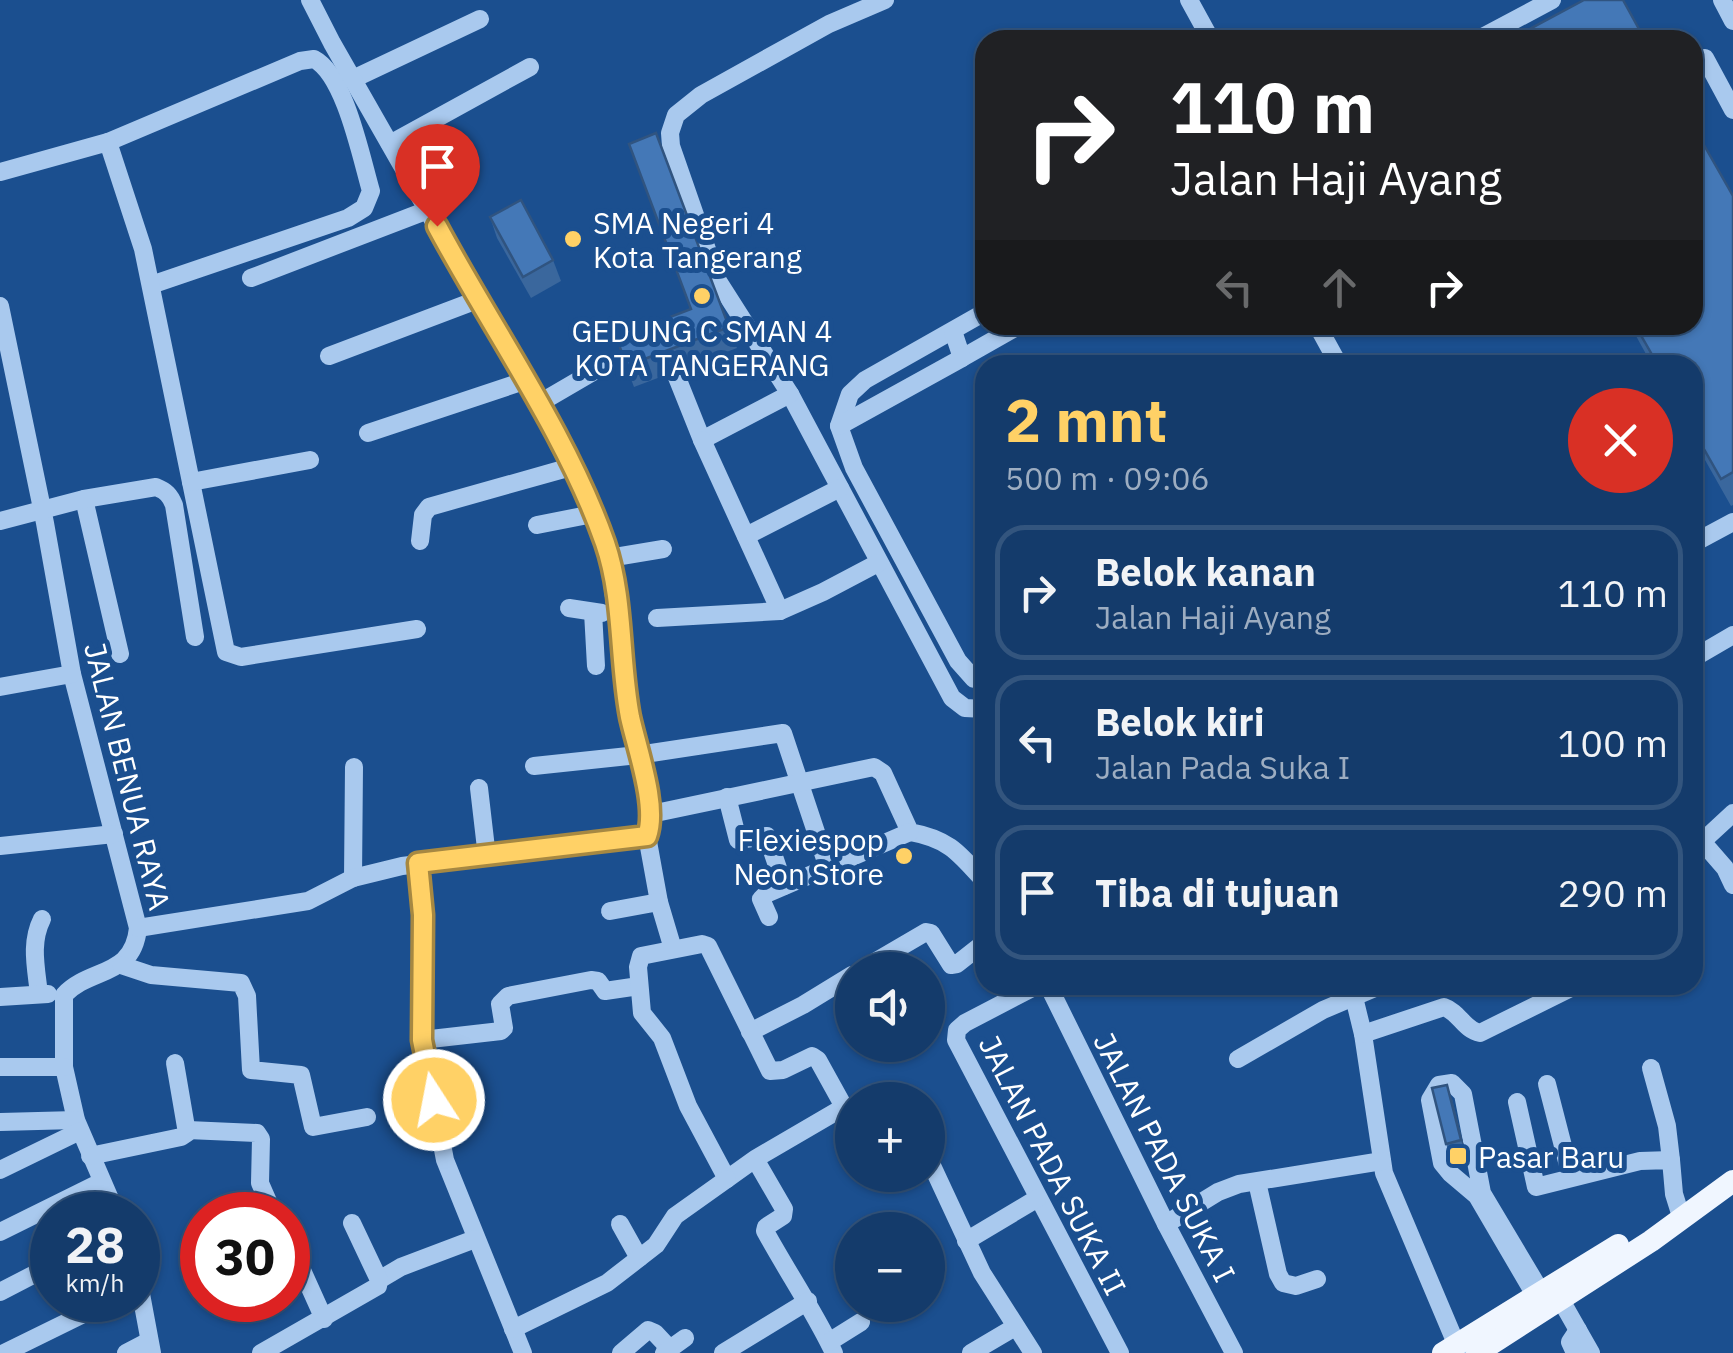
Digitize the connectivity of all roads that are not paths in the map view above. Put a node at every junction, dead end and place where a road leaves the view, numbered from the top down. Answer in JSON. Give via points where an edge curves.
{"nodes":[{"id":1,"x":310,"y":0,"type":"edge"},
{"id":2,"x":885,"y":0,"type":"edge"},
{"id":3,"x":1189,"y":0,"type":"edge"},
{"id":4,"x":1552,"y":0,"type":"edge"},
{"id":5,"x":1722,"y":0,"type":"edge"},
{"id":6,"x":480,"y":19,"type":"dead end"},
{"id":7,"x":1733,"y":20,"type":"edge"},
{"id":8,"x":1206,"y":30,"type":"edge"},
{"id":9,"x":1496,"y":30,"type":"edge"},
{"id":10,"x":1705,"y":58,"type":"dead end"},
{"id":11,"x":530,"y":67,"type":"dead end"},
{"id":12,"x":353,"y":79,"type":"junction"},
{"id":13,"x":1733,"y":110,"type":"edge"},
{"id":14,"x":108,"y":142,"type":"junction"},
{"id":15,"x":390,"y":144,"type":"junction"},
{"id":16,"x":0,"y":172,"type":"edge"},
{"id":17,"x":428,"y":210,"type":"junction"},
{"id":18,"x":252,"y":278,"type":"dead end"},
{"id":19,"x":151,"y":285,"type":"junction"},
{"id":20,"x":477,"y":300,"type":"junction"},
{"id":21,"x":0,"y":306,"type":"edge"},
{"id":22,"x":975,"y":318,"type":"edge"},
{"id":23,"x":953,"y":331,"type":"junction"},
{"id":24,"x":1002,"y":335,"type":"edge"},
{"id":25,"x":329,"y":356,"type":"dead end"},
{"id":26,"x":962,"y":358,"type":"junction"},
{"id":27,"x":598,"y":369,"type":"dead end"},
{"id":28,"x":676,"y":376,"type":"dead end"},
{"id":29,"x":524,"y":381,"type":"junction"},
{"id":30,"x":790,"y":394,"type":"junction"},
{"id":31,"x":538,"y":404,"type":"junction"},
{"id":32,"x":840,"y":426,"type":"junction"},
{"id":33,"x":368,"y":433,"type":"dead end"},
{"id":34,"x":702,"y":440,"type":"junction"},
{"id":35,"x":310,"y":460,"type":"dead end"},
{"id":36,"x":571,"y":467,"type":"junction"},
{"id":37,"x":191,"y":482,"type":"junction"},
{"id":38,"x":840,"y":488,"type":"junction"},
{"id":39,"x":84,"y":499,"type":"junction"},
{"id":40,"x":42,"y":510,"type":"junction"},
{"id":41,"x":593,"y":514,"type":"junction"},
{"id":42,"x":1,"y":517,"type":"edge"},
{"id":43,"x":1733,"y":522,"type":"edge"},
{"id":44,"x":537,"y":525,"type":"dead end"},
{"id":45,"x":746,"y":536,"type":"junction"},
{"id":46,"x":1703,"y":538,"type":"edge"},
{"id":47,"x":420,"y":541,"type":"dead end"},
{"id":48,"x":663,"y":548,"type":"dead end"},
{"id":49,"x":609,"y":558,"type":"junction"},
{"id":50,"x":878,"y":562,"type":"junction"},
{"id":51,"x":569,"y":608,"type":"dead end"},
{"id":52,"x":780,"y":611,"type":"junction"},
{"id":53,"x":593,"y":612,"type":"junction"},
{"id":54,"x":618,"y":613,"type":"junction"},
{"id":55,"x":657,"y":618,"type":"dead end"},
{"id":56,"x":417,"y":629,"type":"dead end"},
{"id":57,"x":1733,"y":635,"type":"edge"},
{"id":58,"x":195,"y":638,"type":"dead end"},
{"id":59,"x":1703,"y":653,"type":"edge"},
{"id":60,"x":120,"y":654,"type":"dead end"},
{"id":61,"x":596,"y":666,"type":"dead end"},
{"id":62,"x":72,"y":674,"type":"junction"},
{"id":63,"x":975,"y":679,"type":"edge"},
{"id":64,"x":0,"y":687,"type":"edge"},
{"id":65,"x":975,"y":708,"type":"edge"},
{"id":66,"x":638,"y":755,"type":"junction"},
{"id":67,"x":534,"y":766,"type":"dead end"},
{"id":68,"x":354,"y":768,"type":"dead end"},
{"id":69,"x":798,"y":782,"type":"junction"},
{"id":70,"x":480,"y":788,"type":"dead end"},
{"id":71,"x":727,"y":797,"type":"junction"},
{"id":72,"x":1733,"y":813,"type":"edge"},
{"id":73,"x":651,"y":814,"type":"junction"},
{"id":74,"x":910,"y":832,"type":"junction"},
{"id":75,"x":114,"y":834,"type":"junction"},
{"id":76,"x":647,"y":836,"type":"junction"},
{"id":77,"x":0,"y":846,"type":"edge"},
{"id":78,"x":487,"y":857,"type":"junction"},
{"id":79,"x":418,"y":863,"type":"junction"},
{"id":80,"x":828,"y":868,"type":"junction"},
{"id":81,"x":975,"y":871,"type":"edge"},
{"id":82,"x":353,"y":878,"type":"junction"},
{"id":83,"x":1733,"y":885,"type":"edge"},
{"id":84,"x":784,"y":886,"type":"junction"},
{"id":85,"x":659,"y":902,"type":"junction"},
{"id":86,"x":610,"y":911,"type":"dead end"},
{"id":87,"x":769,"y":917,"type":"dead end"},
{"id":88,"x":42,"y":918,"type":"dead end"},
{"id":89,"x":138,"y":928,"type":"junction"},
{"id":90,"x":673,"y":949,"type":"junction"},
{"id":91,"x":975,"y":949,"type":"edge"},
{"id":92,"x":892,"y":952,"type":"edge"},
{"id":93,"x":943,"y":952,"type":"edge"},
{"id":94,"x":945,"y":955,"type":"edge"},
{"id":95,"x":121,"y":966,"type":"junction"},
{"id":96,"x":639,"y":986,"type":"junction"},
{"id":97,"x":835,"y":986,"type":"edge"},
{"id":98,"x":40,"y":994,"type":"junction"},
{"id":99,"x":64,"y":995,"type":"junction"},
{"id":100,"x":1018,"y":995,"type":"edge"},
{"id":101,"x":1053,"y":995,"type":"edge"},
{"id":102,"x":1347,"y":995,"type":"edge"},
{"id":103,"x":1354,"y":995,"type":"edge"},
{"id":104,"x":1556,"y":995,"type":"edge"},
{"id":105,"x":0,"y":997,"type":"edge"},
{"id":106,"x":750,"y":1032,"type":"junction"},
{"id":107,"x":1363,"y":1034,"type":"junction"},
{"id":108,"x":422,"y":1040,"type":"junction"},
{"id":109,"x":1238,"y":1058,"type":"dead end"},
{"id":110,"x":175,"y":1063,"type":"dead end"},
{"id":111,"x":0,"y":1067,"type":"edge"},
{"id":112,"x":64,"y":1067,"type":"junction"},
{"id":113,"x":1651,"y":1068,"type":"dead end"},
{"id":114,"x":1547,"y":1084,"type":"dead end"},
{"id":115,"x":1518,"y":1102,"type":"dead end"},
{"id":116,"x":368,"y":1117,"type":"dead end"},
{"id":117,"x":0,"y":1122,"type":"edge"},
{"id":118,"x":78,"y":1125,"type":"junction"},
{"id":119,"x":188,"y":1130,"type":"junction"},
{"id":120,"x":90,"y":1156,"type":"junction"},
{"id":121,"x":755,"y":1159,"type":"junction"},
{"id":122,"x":1671,"y":1160,"type":"junction"},
{"id":123,"x":1382,"y":1161,"type":"junction"},
{"id":124,"x":0,"y":1170,"type":"edge"},
{"id":125,"x":1572,"y":1177,"type":"junction"},
{"id":126,"x":727,"y":1179,"type":"junction"},
{"id":127,"x":1733,"y":1181,"type":"edge"},
{"id":128,"x":101,"y":1182,"type":"junction"},
{"id":129,"x":1256,"y":1182,"type":"junction"},
{"id":130,"x":106,"y":1192,"type":"edge"},
{"id":131,"x":264,"y":1192,"type":"edge"},
{"id":132,"x":944,"y":1192,"type":"edge"},
{"id":133,"x":1480,"y":1195,"type":"junction"},
{"id":134,"x":1038,"y":1198,"type":"junction"},
{"id":135,"x":1688,"y":1207,"type":"junction"},
{"id":136,"x":352,"y":1223,"type":"dead end"},
{"id":137,"x":620,"y":1224,"type":"dead end"},
{"id":138,"x":1166,"y":1224,"type":"junction"},
{"id":139,"x":0,"y":1232,"type":"edge"},
{"id":140,"x":475,"y":1239,"type":"junction"},
{"id":141,"x":966,"y":1240,"type":"junction"},
{"id":142,"x":639,"y":1258,"type":"junction"},
{"id":143,"x":30,"y":1276,"type":"edge"},
{"id":144,"x":1317,"y":1279,"type":"dead end"},
{"id":145,"x":379,"y":1280,"type":"junction"},
{"id":146,"x":310,"y":1288,"type":"edge"},
{"id":147,"x":0,"y":1292,"type":"edge"},
{"id":148,"x":1547,"y":1293,"type":"junction"},
{"id":149,"x":808,"y":1301,"type":"junction"},
{"id":150,"x":324,"y":1319,"type":"junction"},
{"id":151,"x":67,"y":1322,"type":"edge"},
{"id":152,"x":146,"y":1322,"type":"edge"},
{"id":153,"x":861,"y":1322,"type":"dead end"},
{"id":154,"x":1015,"y":1327,"type":"junction"},
{"id":155,"x":512,"y":1329,"type":"junction"},
{"id":156,"x":1578,"y":1330,"type":"junction"},
{"id":157,"x":673,"y":1346,"type":"edge"},
{"id":158,"x":151,"y":1347,"type":"edge"},
{"id":159,"x":832,"y":1347,"type":"edge"},
{"id":160,"x":1459,"y":1351,"type":"edge"},
{"id":161,"x":4,"y":1353,"type":"edge"},
{"id":162,"x":126,"y":1353,"type":"edge"},
{"id":163,"x":261,"y":1353,"type":"edge"},
{"id":164,"x":523,"y":1353,"type":"edge"},
{"id":165,"x":621,"y":1353,"type":"edge"},
{"id":166,"x":722,"y":1353,"type":"edge"},
{"id":167,"x":972,"y":1353,"type":"edge"},
{"id":168,"x":1033,"y":1353,"type":"edge"},
{"id":169,"x":1120,"y":1353,"type":"edge"},
{"id":170,"x":1234,"y":1353,"type":"edge"},
{"id":171,"x":1575,"y":1353,"type":"edge"},
{"id":172,"x":1591,"y":1353,"type":"edge"}],
"edges":[{"from":1,"to":12,"type":"street"},
{"from":2,"to":30,"type":"street","via":[[701,95],[676,115],[670,132],[718,281]]},
{"from":3,"to":8,"type":"street"},
{"from":4,"to":9,"type":"street"},
{"from":5,"to":7,"type":"street"},
{"from":6,"to":12,"type":"street"},
{"from":10,"to":13,"type":"street"},
{"from":11,"to":15,"type":"street"},
{"from":12,"to":15,"type":"street"},
{"from":14,"to":16,"type":"street"},
{"from":14,"to":19,"type":"street"},
{"from":14,"to":19,"type":"street","via":[[314,60],[328,70],[341,96],[372,191],[364,208],[348,218]]},
{"from":15,"to":17,"type":"street"},
{"from":17,"to":18,"type":"street"},
{"from":17,"to":20,"type":"street"},
{"from":19,"to":37,"type":"street"},
{"from":20,"to":25,"type":"street"},
{"from":20,"to":29,"type":"street"},
{"from":21,"to":40,"type":"street","name":"JALAN BENUA RAYA"},
{"from":22,"to":23,"type":"street"},
{"from":23,"to":26,"type":"street"},
{"from":23,"to":32,"type":"street","via":[[865,380],[850,394]]},
{"from":24,"to":26,"type":"street"},
{"from":26,"to":32,"type":"street"},
{"from":27,"to":31,"type":"street"},
{"from":28,"to":34,"type":"street"},
{"from":29,"to":31,"type":"street"},
{"from":29,"to":33,"type":"street"},
{"from":30,"to":34,"type":"street"},
{"from":30,"to":38,"type":"street"},
{"from":31,"to":36,"type":"street"},
{"from":32,"to":63,"type":"street","via":[[854,468],[958,661]]},
{"from":34,"to":45,"type":"street"},
{"from":35,"to":37,"type":"street"},
{"from":36,"to":41,"type":"street"},
{"from":36,"to":47,"type":"street","via":[[429,507]]},
{"from":37,"to":56,"type":"street","via":[[229,655]]},
{"from":38,"to":45,"type":"street"},
{"from":38,"to":50,"type":"street"},
{"from":39,"to":40,"type":"street"},
{"from":39,"to":58,"type":"street","via":[[156,487],[170,496]]},
{"from":39,"to":60,"type":"street"},
{"from":40,"to":42,"type":"street"},
{"from":40,"to":62,"type":"street","name":"JALAN BENUA RAYA"},
{"from":41,"to":44,"type":"street"},
{"from":41,"to":49,"type":"street"},
{"from":43,"to":46,"type":"street"},
{"from":45,"to":52,"type":"street"},
{"from":48,"to":49,"type":"street"},
{"from":49,"to":54,"type":"street"},
{"from":50,"to":52,"type":"street"},
{"from":50,"to":65,"type":"street","via":[[952,698]]},
{"from":51,"to":53,"type":"street"},
{"from":52,"to":55,"type":"street"},
{"from":53,"to":54,"type":"street"},
{"from":53,"to":61,"type":"street"},
{"from":54,"to":66,"type":"street"},
{"from":57,"to":59,"type":"street"},
{"from":62,"to":64,"type":"street"},
{"from":62,"to":75,"type":"street","name":"JALAN BENUA RAYA"},
{"from":66,"to":67,"type":"street"},
{"from":66,"to":69,"type":"street","via":[[783,732]]},
{"from":66,"to":73,"type":"street"},
{"from":68,"to":82,"type":"street"},
{"from":69,"to":71,"type":"street"},
{"from":69,"to":74,"type":"street","via":[[874,767],[883,772]]},
{"from":69,"to":80,"type":"street"},
{"from":70,"to":78,"type":"street"},
{"from":71,"to":73,"type":"street"},
{"from":71,"to":84,"type":"street","via":[[738,840],[767,836]]},
{"from":72,"to":83,"type":"street","via":[[1704,845]]},
{"from":73,"to":76,"type":"street"},
{"from":74,"to":80,"type":"street"},
{"from":74,"to":81,"type":"street","via":[[936,836]]},
{"from":75,"to":77,"type":"street"},
{"from":75,"to":89,"type":"street","name":"JALAN BENUA RAYA"},
{"from":76,"to":78,"type":"street"},
{"from":76,"to":85,"type":"street"},
{"from":78,"to":79,"type":"street"},
{"from":79,"to":82,"type":"street"},
{"from":79,"to":108,"type":"street"},
{"from":80,"to":84,"type":"street"},
{"from":82,"to":89,"type":"street","via":[[308,901]]},
{"from":84,"to":87,"type":"street","via":[[762,896]]},
{"from":85,"to":86,"type":"street"},
{"from":85,"to":90,"type":"street"},
{"from":88,"to":98,"type":"street","via":[[34,950]]},
{"from":89,"to":95,"type":"street","name":"JALAN BENUA RAYA"},
{"from":90,"to":96,"type":"street","via":[[641,956]]},
{"from":90,"to":106,"type":"street","via":[[708,946]]},
{"from":91,"to":94,"type":"street","via":[[951,965]]},
{"from":92,"to":93,"type":"street","via":[[926,932]]},
{"from":95,"to":99,"type":"street"},
{"from":95,"to":116,"type":"street","via":[[242,983],[250,1070],[301,1075],[313,1127]]},
{"from":96,"to":108,"type":"street","via":[[604,991],[591,980],[508,996],[500,1004],[501,1032]]},
{"from":96,"to":126,"type":"street","via":[[642,1013],[662,1038]]},
{"from":97,"to":106,"type":"street"},
{"from":98,"to":99,"type":"street"},
{"from":98,"to":105,"type":"street"},
{"from":99,"to":112,"type":"street"},
{"from":100,"to":134,"type":"street","name":"JALAN PADA SUKA II","via":[[965,1022],[956,1035]]},
{"from":101,"to":138,"type":"street","name":"JALAN PADA SUKA I"},
{"from":102,"to":109,"type":"street"},
{"from":103,"to":107,"type":"street"},
{"from":104,"to":107,"type":"street","via":[[1480,1032],[1444,1007]]},
{"from":106,"to":121,"type":"street","via":[[770,1071],[812,1056],[818,1060],[844,1107]]},
{"from":107,"to":123,"type":"street"},
{"from":108,"to":140,"type":"street","via":[[446,1160]]},
{"from":110,"to":119,"type":"street"},
{"from":111,"to":112,"type":"street"},
{"from":112,"to":118,"type":"street"},
{"from":113,"to":122,"type":"street"},
{"from":114,"to":125,"type":"street"},
{"from":115,"to":125,"type":"street","via":[[1536,1186]]},
{"from":117,"to":118,"type":"street"},
{"from":118,"to":120,"type":"street"},
{"from":118,"to":124,"type":"street"},
{"from":119,"to":120,"type":"street","via":[[182,1137]]},
{"from":119,"to":131,"type":"street","via":[[257,1134]]},
{"from":120,"to":128,"type":"street"},
{"from":121,"to":126,"type":"street"},
{"from":121,"to":149,"type":"street","via":[[785,1211],[765,1231]]},
{"from":122,"to":125,"type":"street"},
{"from":122,"to":135,"type":"street","via":[[1674,1194]]},
{"from":123,"to":129,"type":"street"},
{"from":123,"to":160,"type":"street"},
{"from":126,"to":142,"type":"street","via":[[674,1216]]},
{"from":127,"to":135,"type":"main road"},
{"from":128,"to":130,"type":"street"},
{"from":128,"to":139,"type":"street"},
{"from":129,"to":138,"type":"street","via":[[1218,1192]]},
{"from":129,"to":144,"type":"street","via":[[1283,1283]]},
{"from":132,"to":141,"type":"street"},
{"from":133,"to":133,"type":"street","via":[[1442,1163],[1430,1100],[1439,1084],[1452,1083],[1463,1094]]},
{"from":133,"to":148,"type":"street"},
{"from":134,"to":141,"type":"street"},
{"from":134,"to":169,"type":"street","name":"JALAN PADA SUKA II"},
{"from":135,"to":148,"type":"main road","via":[[1682,1220]]},
{"from":136,"to":145,"type":"street"},
{"from":137,"to":142,"type":"street"},
{"from":138,"to":170,"type":"street","name":"JALAN PADA SUKA I"},
{"from":140,"to":145,"type":"street"},
{"from":140,"to":155,"type":"street"},
{"from":141,"to":154,"type":"street"},
{"from":142,"to":155,"type":"street","via":[[607,1283]]},
{"from":143,"to":147,"type":"street"},
{"from":145,"to":150,"type":"street","via":[[375,1290]]},
{"from":146,"to":150,"type":"street"},
{"from":148,"to":156,"type":"street"},
{"from":148,"to":160,"type":"main road"},
{"from":149,"to":159,"type":"street"},
{"from":149,"to":166,"type":"street"},
{"from":150,"to":163,"type":"street"},
{"from":151,"to":161,"type":"street"},
{"from":152,"to":158,"type":"street"},
{"from":153,"to":159,"type":"street"},
{"from":154,"to":167,"type":"street"},
{"from":154,"to":168,"type":"street"},
{"from":155,"to":164,"type":"street"},
{"from":156,"to":171,"type":"street","via":[[1570,1342]]},
{"from":156,"to":172,"type":"street"},
{"from":157,"to":165,"type":"street","via":[[648,1330]]},
{"from":158,"to":162,"type":"street"}]}
